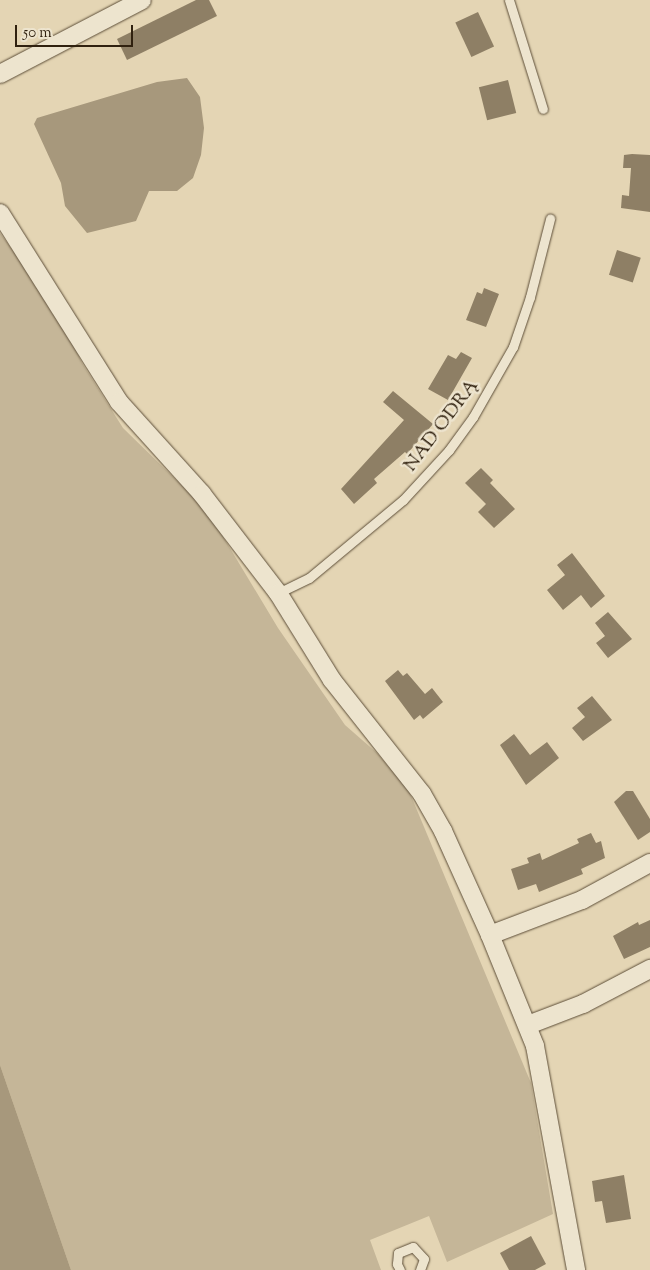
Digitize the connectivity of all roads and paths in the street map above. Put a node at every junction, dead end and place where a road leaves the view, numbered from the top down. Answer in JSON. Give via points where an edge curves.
{"nodes":[{"id":1,"x":142,"y":0,"type":"edge"},
{"id":2,"x":509,"y":0,"type":"edge"},
{"id":3,"x":0,"y":73,"type":"edge"},
{"id":4,"x":543,"y":109,"type":"dead end"},
{"id":5,"x":0,"y":212,"type":"edge"},
{"id":6,"x":550,"y":219,"type":"dead end"},
{"id":7,"x":278,"y":593,"type":"junction"},
{"id":8,"x":650,"y":863,"type":"edge"},
{"id":9,"x":490,"y":935,"type":"junction"},
{"id":10,"x":650,"y":969,"type":"edge"},
{"id":11,"x":528,"y":1026,"type":"junction"},
{"id":12,"x":400,"y":1270,"type":"edge"},
{"id":13,"x":420,"y":1270,"type":"edge"},
{"id":14,"x":576,"y":1270,"type":"edge"}],
"edges":[{"from":1,"to":3,"type":"street"},
{"from":2,"to":4,"type":"lane"},
{"from":5,"to":7,"type":"street","via":[[119,402],[202,494]]},
{"from":6,"to":7,"type":"lane","name":"NAD ODRĄ","via":[[513,347],[473,417],[449,450],[403,500],[309,578]]},
{"from":7,"to":9,"type":"street","via":[[332,680],[422,794],[443,831]]},
{"from":8,"to":9,"type":"street","via":[[582,900]]},
{"from":9,"to":11,"type":"street"},
{"from":10,"to":11,"type":"street","via":[[583,1004]]},
{"from":11,"to":14,"type":"street","via":[[543,1080]]},
{"from":12,"to":13,"type":"lane","via":[[398,1253],[413,1247],[424,1259]]}]}
